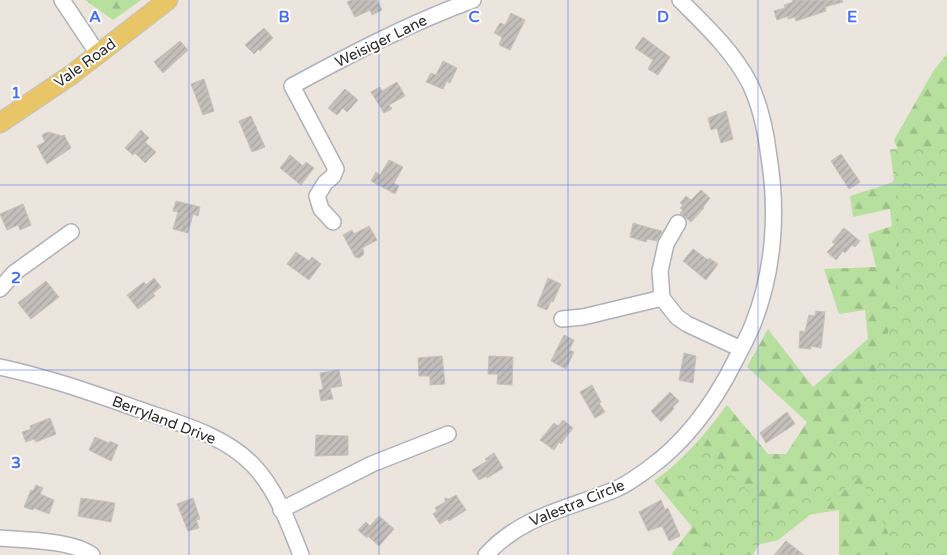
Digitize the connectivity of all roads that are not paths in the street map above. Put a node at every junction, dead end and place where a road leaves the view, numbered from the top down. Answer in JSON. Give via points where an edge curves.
{"nodes":[{"id":1,"x":62,"y":0,"type":"edge"},
{"id":2,"x":168,"y":0,"type":"edge"},
{"id":3,"x":473,"y":0,"type":"edge"},
{"id":4,"x":680,"y":0,"type":"edge"},
{"id":5,"x":98,"y":54,"type":"junction"},
{"id":6,"x":0,"y":123,"type":"edge"},
{"id":7,"x":333,"y":222,"type":"dead end"},
{"id":8,"x":678,"y":223,"type":"dead end"},
{"id":9,"x":70,"y":232,"type":"dead end"},
{"id":10,"x":0,"y":289,"type":"edge"},
{"id":11,"x":662,"y":298,"type":"junction"},
{"id":12,"x":562,"y":319,"type":"dead end"},
{"id":13,"x":741,"y":349,"type":"junction"},
{"id":14,"x":0,"y":366,"type":"edge"},
{"id":15,"x":448,"y":434,"type":"dead end"},
{"id":16,"x":281,"y":510,"type":"junction"},
{"id":17,"x":0,"y":538,"type":"edge"},
{"id":18,"x":92,"y":555,"type":"edge"},
{"id":19,"x":301,"y":555,"type":"edge"},
{"id":20,"x":486,"y":555,"type":"edge"}],
"edges":[{"from":1,"to":5,"type":"street"},
{"from":2,"to":5,"type":"main road","name":"Vale Road"},
{"from":3,"to":7,"type":"street","name":"Weisiger Lane","via":[[410,26],[292,86],[336,169],[317,196],[321,209]]},
{"from":4,"to":13,"type":"street","name":"Valestra Circle","via":[[741,68],[757,102],[767,138],[774,204],[770,260],[753,324]]},
{"from":5,"to":6,"type":"main road","name":"Vale Road"},
{"from":8,"to":11,"type":"street","via":[[666,244],[660,271]]},
{"from":9,"to":10,"type":"street","via":[[14,273]]},
{"from":11,"to":12,"type":"street"},
{"from":11,"to":13,"type":"street","via":[[687,324]]},
{"from":13,"to":20,"type":"street","name":"Valestra Circle","via":[[709,408],[650,468],[617,488],[532,520]]},
{"from":14,"to":16,"type":"street","name":"Berryland Drive","via":[[68,384],[217,439],[253,465],[270,487]]},
{"from":15,"to":16,"type":"street","via":[[372,464]]},
{"from":16,"to":19,"type":"street","name":"Berryland Drive"},
{"from":17,"to":18,"type":"street","via":[[68,545]]}]}
